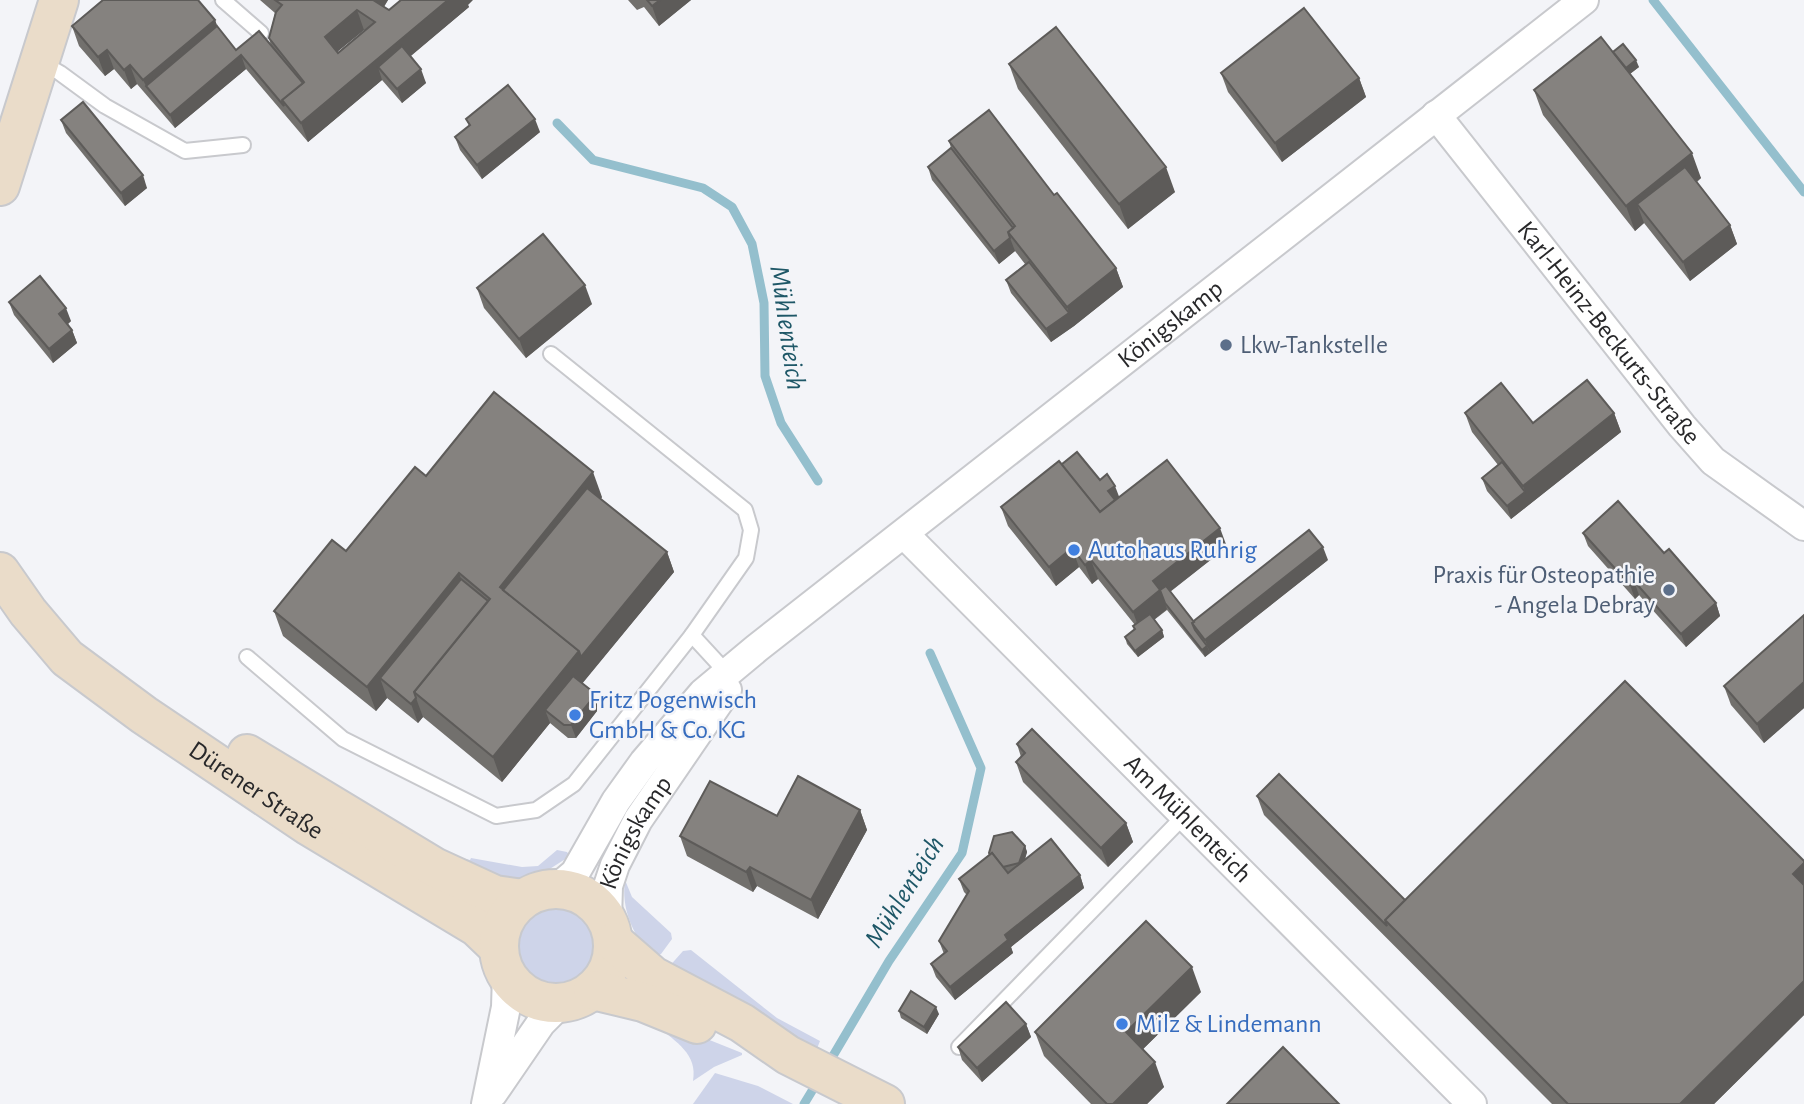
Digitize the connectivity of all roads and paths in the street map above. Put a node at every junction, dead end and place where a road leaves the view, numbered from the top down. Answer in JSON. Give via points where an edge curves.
{"nodes":[{"id":1,"x":59,"y":0,"type":"edge"},
{"id":2,"x":223,"y":0,"type":"edge"},
{"id":3,"x":1584,"y":0,"type":"edge"},
{"id":4,"x":261,"y":33,"type":"edge"},
{"id":5,"x":39,"y":61,"type":"junction"},
{"id":6,"x":1436,"y":115,"type":"junction"},
{"id":7,"x":243,"y":145,"type":"dead end"},
{"id":8,"x":0,"y":186,"type":"edge"},
{"id":9,"x":551,"y":354,"type":"dead end"},
{"id":10,"x":1804,"y":526,"type":"edge"},
{"id":11,"x":904,"y":534,"type":"junction"},
{"id":12,"x":0,"y":572,"type":"edge"},
{"id":13,"x":28,"y":612,"type":"junction"},
{"id":14,"x":692,"y":635,"type":"junction"},
{"id":15,"x":757,"y":648,"type":"junction"},
{"id":16,"x":247,"y":657,"type":"dead end"},
{"id":17,"x":727,"y":673,"type":"junction"},
{"id":18,"x":1184,"y":816,"type":"junction"},
{"id":19,"x":540,"y":894,"type":"junction"},
{"id":20,"x":610,"y":931,"type":"junction"},
{"id":21,"x":503,"y":961,"type":"junction"},
{"id":22,"x":577,"y":996,"type":"junction"},
{"id":23,"x":959,"y":1047,"type":"edge"},
{"id":24,"x":795,"y":1058,"type":"junction"},
{"id":25,"x":486,"y":1102,"type":"edge"},
{"id":26,"x":886,"y":1104,"type":"edge"},
{"id":27,"x":1472,"y":1104,"type":"edge"}],
"edges":[{"from":1,"to":5,"type":"main road"},
{"from":2,"to":4,"type":"lane"},
{"from":3,"to":6,"type":"street","name":"Königskamp"},
{"from":5,"to":7,"type":"lane","via":[[105,106],[185,151]]},
{"from":5,"to":8,"type":"main road"},
{"from":6,"to":10,"type":"street","name":"Karl-Heinz-Beckurts-Straße","via":[[1713,461]]},
{"from":6,"to":11,"type":"street","name":"Königskamp"},
{"from":9,"to":14,"type":"lane","via":[[745,510],[751,530],[746,558]]},
{"from":11,"to":15,"type":"street","name":"Königskamp"},
{"from":11,"to":18,"type":"street","name":"Am Mühlenteich"},
{"from":12,"to":13,"type":"main road","name":"Dürener Straße"},
{"from":13,"to":19,"type":"main road","name":"Dürener Straße","via":[[237,748],[434,867],[495,895]]},
{"from":13,"to":21,"type":"main road","name":"Dürener Straße","via":[[67,658],[144,715],[309,826],[477,927]]},
{"from":14,"to":16,"type":"lane","via":[[574,784],[536,810],[496,817],[343,739]]},
{"from":14,"to":17,"type":"lane"},
{"from":15,"to":17,"type":"street","name":"Königskamp"},
{"from":15,"to":20,"type":"street","name":"Königskamp","via":[[638,820],[608,886]]},
{"from":17,"to":19,"type":"street","name":"Königskamp","via":[[703,693],[643,762],[575,873]]},
{"from":18,"to":23,"type":"lane"},
{"from":18,"to":27,"type":"street","name":"Am Mühlenteich"},
{"from":19,"to":20,"type":"main road","via":[[576,892],[594,903]]},
{"from":19,"to":21,"type":"main road","via":[[510,912],[502,929]]},
{"from":20,"to":22,"type":"main road","via":[[609,969]]},
{"from":20,"to":24,"type":"main road","via":[[653,976],[742,1023]]},
{"from":21,"to":22,"type":"main road","via":[[516,987],[530,997],[545,1002]]},
{"from":21,"to":25,"type":"street","via":[[506,1007]]},
{"from":22,"to":24,"type":"main road","via":[[643,1002]]},
{"from":22,"to":25,"type":"street","via":[[541,1023]]},
{"from":24,"to":26,"type":"main road"}]}
